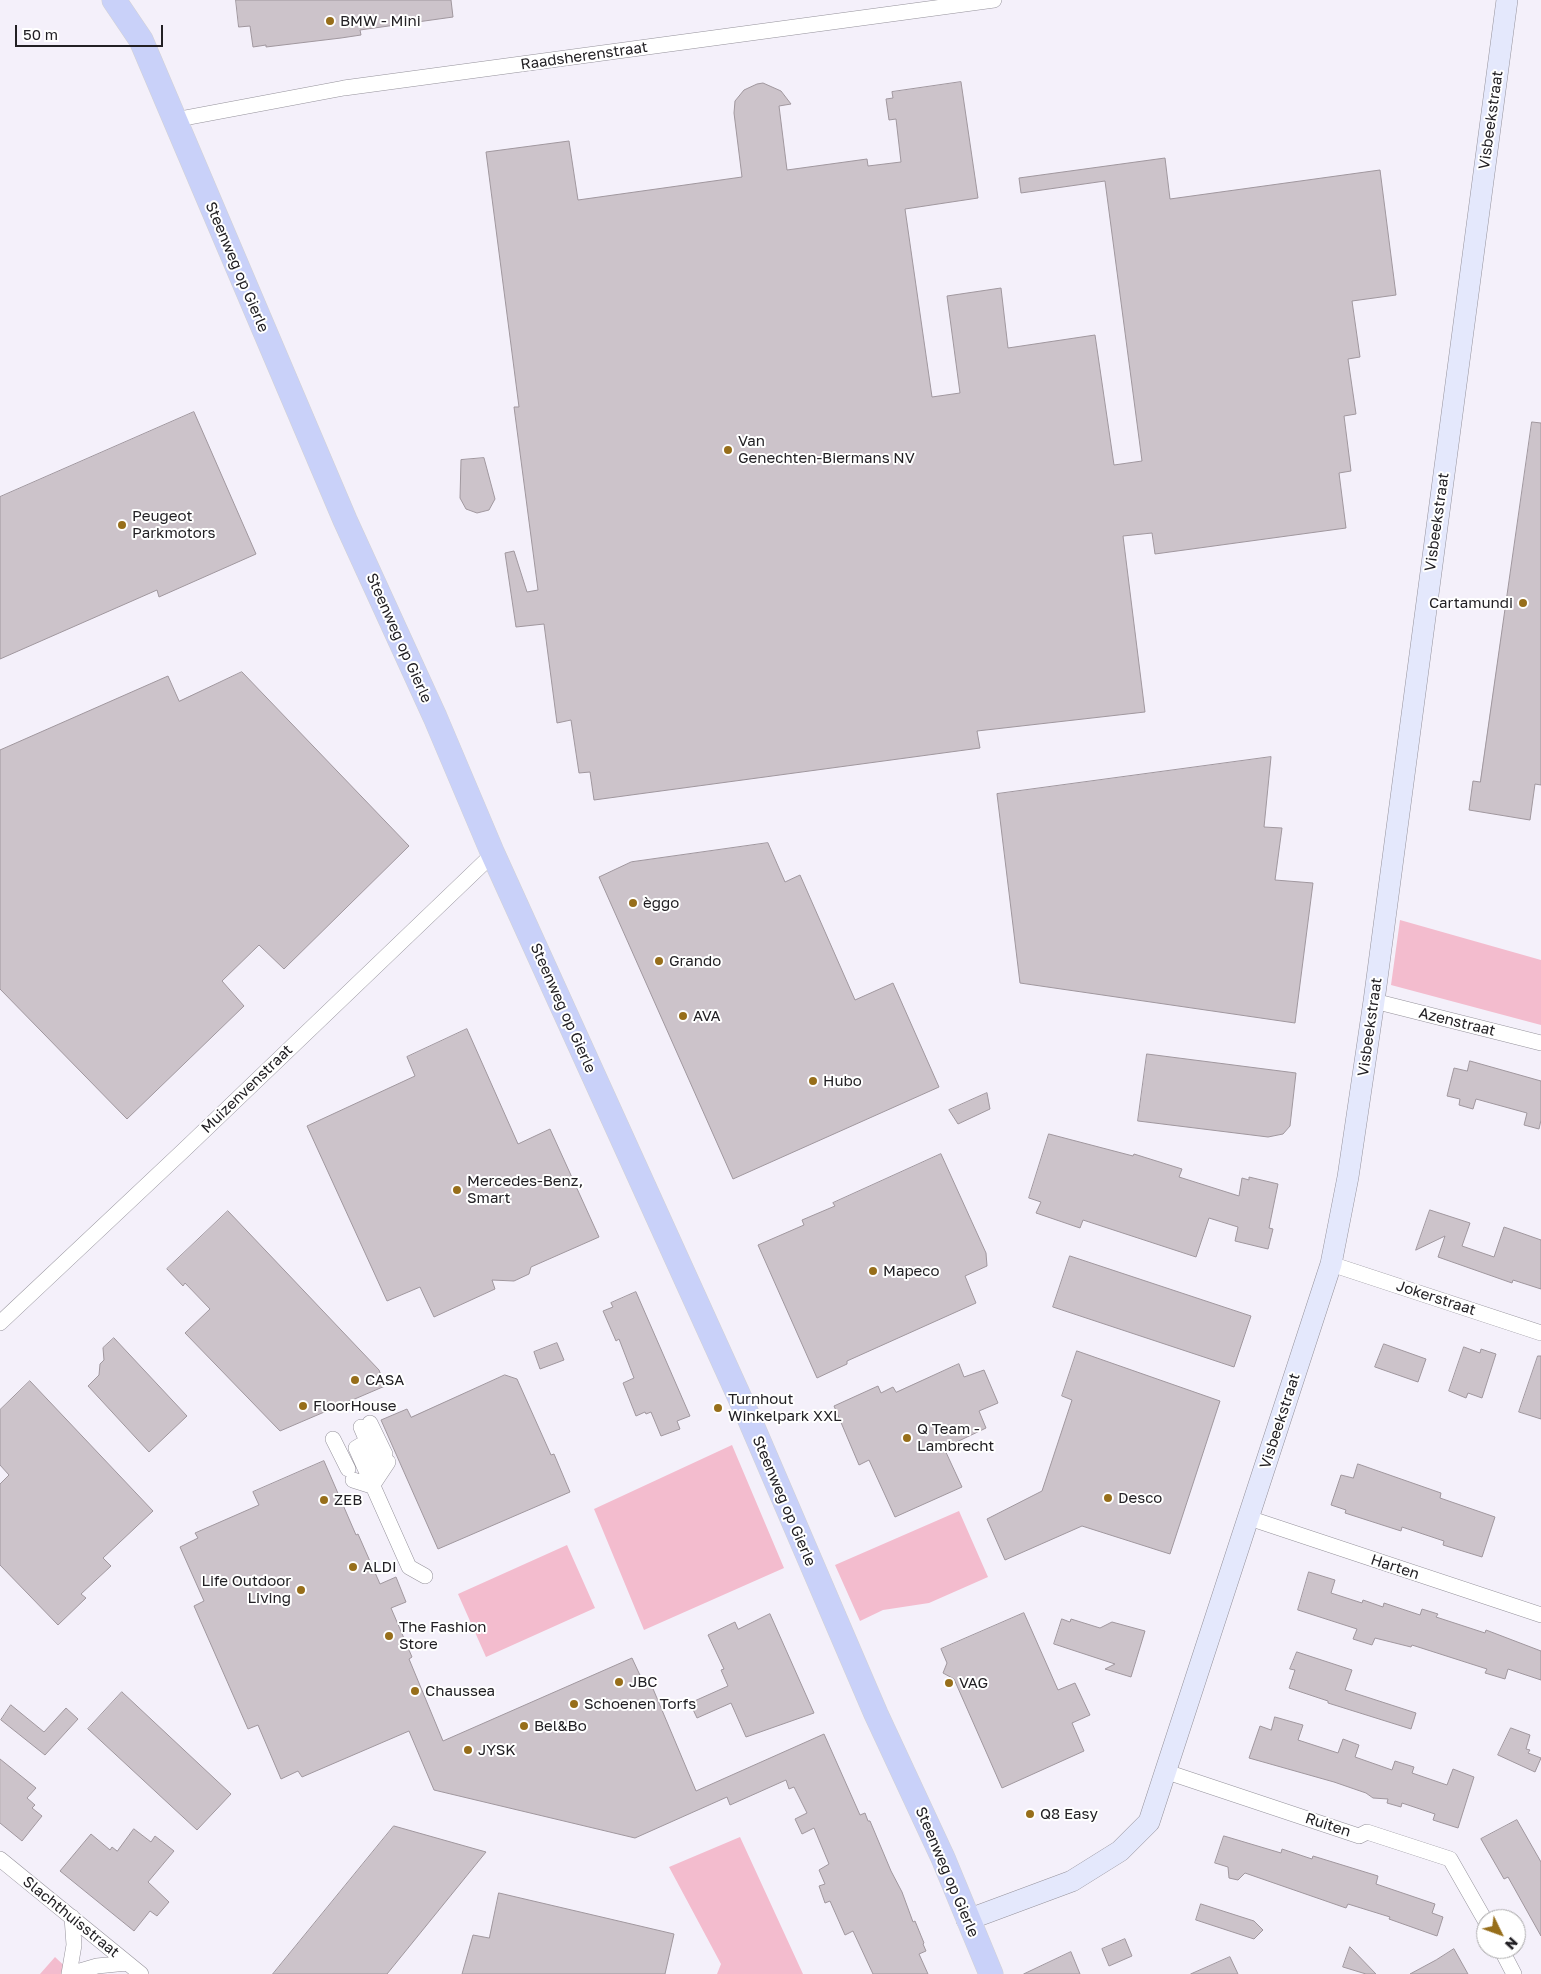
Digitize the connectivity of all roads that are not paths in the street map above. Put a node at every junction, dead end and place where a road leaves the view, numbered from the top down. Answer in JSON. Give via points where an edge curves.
{"nodes":[{"id":1,"x":114,"y":0,"type":"edge"},
{"id":2,"x":132,"y":0,"type":"edge"},
{"id":3,"x":994,"y":0,"type":"edge"},
{"id":4,"x":1507,"y":0,"type":"edge"},
{"id":5,"x":141,"y":40,"type":"junction"},
{"id":6,"x":174,"y":120,"type":"junction"},
{"id":7,"x":493,"y":854,"type":"junction"},
{"id":8,"x":1374,"y":1001,"type":"junction"},
{"id":9,"x":1541,"y":1043,"type":"edge"},
{"id":10,"x":1331,"y":1264,"type":"junction"},
{"id":11,"x":0,"y":1323,"type":"edge"},
{"id":12,"x":1541,"y":1333,"type":"edge"},
{"id":13,"x":333,"y":1439,"type":"dead end"},
{"id":14,"x":372,"y":1486,"type":"junction"},
{"id":15,"x":1249,"y":1518,"type":"junction"},
{"id":16,"x":425,"y":1576,"type":"dead end"},
{"id":17,"x":1541,"y":1615,"type":"edge"},
{"id":18,"x":1164,"y":1771,"type":"junction"},
{"id":19,"x":0,"y":1859,"type":"edge"},
{"id":20,"x":1479,"y":1909,"type":"edge"},
{"id":21,"x":72,"y":1917,"type":"junction"},
{"id":22,"x":967,"y":1920,"type":"junction"},
{"id":23,"x":1506,"y":1959,"type":"edge"},
{"id":24,"x":127,"y":1963,"type":"junction"},
{"id":25,"x":70,"y":1974,"type":"edge"},
{"id":26,"x":141,"y":1974,"type":"edge"},
{"id":27,"x":991,"y":1974,"type":"edge"},
{"id":28,"x":1514,"y":1974,"type":"edge"}],
"edges":[{"from":1,"to":5,"type":"main road","name":"Steenweg op Gierle"},
{"from":2,"to":5,"type":"main road","name":"Steenweg op Gierle"},
{"from":3,"to":6,"type":"street","name":"Raadsherenstraat","via":[[344,88]]},
{"from":4,"to":8,"type":"street","name":"Visbeekstraat"},
{"from":5,"to":6,"type":"main road","name":"Steenweg op Gierle"},
{"from":6,"to":7,"type":"main road","name":"Steenweg op Gierle","via":[[345,520]]},
{"from":7,"to":11,"type":"street","name":"Muizenvenstraat"},
{"from":7,"to":22,"type":"main road","name":"Steenweg op Gierle","via":[[749,1418]]},
{"from":8,"to":9,"type":"street","name":"Azenstraat"},
{"from":8,"to":10,"type":"street","name":"Visbeekstraat","via":[[1348,1177]]},
{"from":10,"to":12,"type":"street","name":"Jokerstraat"},
{"from":10,"to":15,"type":"street","name":"Visbeekstraat"},
{"from":13,"to":14,"type":"street","via":[[351,1475]]},
{"from":14,"to":14,"type":"street","via":[[356,1448],[361,1445],[373,1469],[378,1467],[365,1425],[386,1458]]},
{"from":14,"to":16,"type":"street","via":[[409,1567]]},
{"from":15,"to":17,"type":"street","name":"Harten"},
{"from":15,"to":18,"type":"street","name":"Visbeekstraat"},
{"from":18,"to":20,"type":"street","name":"Ruiten","via":[[1359,1836],[1367,1832],[1450,1859]]},
{"from":18,"to":22,"type":"street","name":"Visbeekstraat","via":[[1149,1822],[1120,1851],[1072,1881]]},
{"from":19,"to":21,"type":"street","name":"Slachthuisstraat"},
{"from":21,"to":24,"type":"street","name":"Slachthuisstraat"},
{"from":21,"to":25,"type":"street","via":[[74,1945]]},
{"from":22,"to":27,"type":"main road","name":"Steenweg op Gierle"},
{"from":23,"to":28,"type":"street"},
{"from":24,"to":25,"type":"street","via":[[97,1966]]},
{"from":24,"to":26,"type":"street","name":"Slachthuisstraat"}]}
